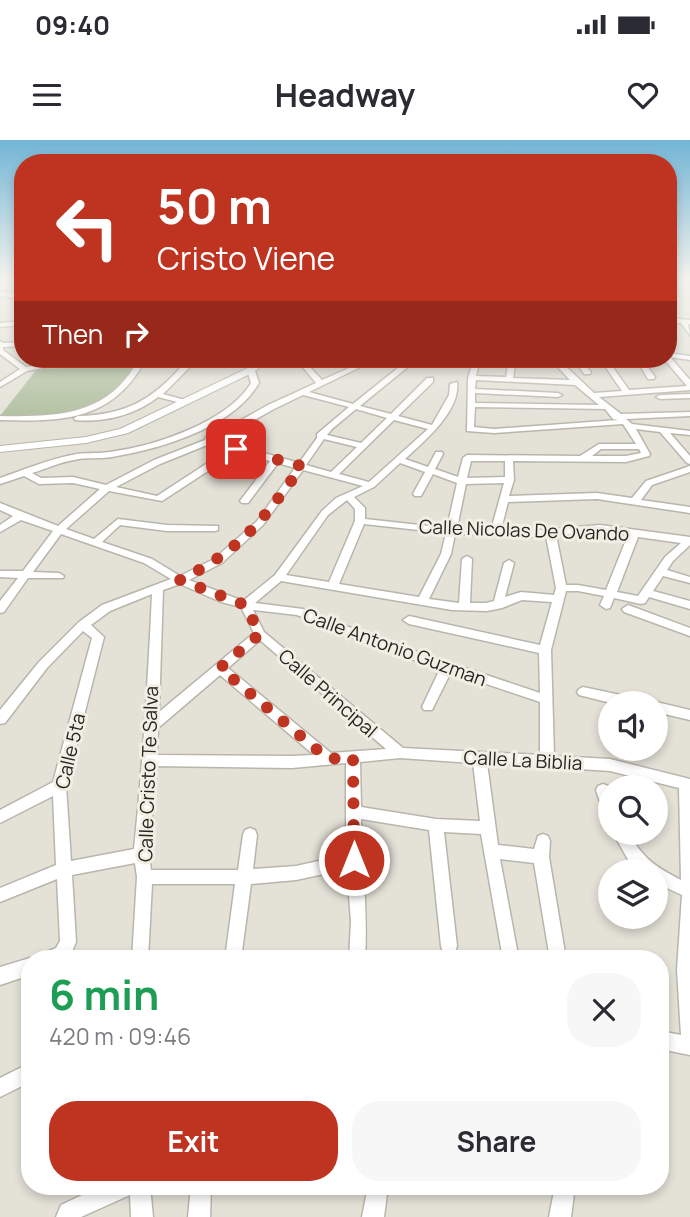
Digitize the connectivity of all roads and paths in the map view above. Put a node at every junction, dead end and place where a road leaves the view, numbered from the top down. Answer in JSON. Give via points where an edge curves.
{"nodes":[{"id":1,"x":0,"y":347,"type":"edge"},
{"id":2,"x":14,"y":359,"type":"edge"},
{"id":3,"x":31,"y":368,"type":"edge"},
{"id":4,"x":139,"y":368,"type":"edge"},
{"id":5,"x":184,"y":368,"type":"edge"},
{"id":6,"x":253,"y":368,"type":"edge"},
{"id":7,"x":306,"y":368,"type":"edge"},
{"id":8,"x":355,"y":368,"type":"edge"},
{"id":9,"x":403,"y":368,"type":"edge"},
{"id":10,"x":474,"y":368,"type":"edge"},
{"id":11,"x":511,"y":368,"type":"edge"},
{"id":12,"x":563,"y":368,"type":"edge"},
{"id":13,"x":584,"y":368,"type":"edge"},
{"id":14,"x":610,"y":368,"type":"edge"},
{"id":15,"x":645,"y":368,"type":"edge"},
{"id":16,"x":674,"y":368,"type":"edge"},
{"id":17,"x":25,"y":369,"type":"joint"},
{"id":18,"x":251,"y":370,"type":"junction"},
{"id":19,"x":587,"y":372,"type":"dead end"},
{"id":20,"x":690,"y":372,"type":"edge"},
{"id":21,"x":677,"y":373,"type":"junction"},
{"id":22,"x":0,"y":375,"type":"edge"},
{"id":23,"x":17,"y":376,"type":"junction"},
{"id":24,"x":472,"y":377,"type":"junction"},
{"id":25,"x":651,"y":377,"type":"dead end"},
{"id":26,"x":430,"y":380,"type":"dead end"},
{"id":27,"x":509,"y":381,"type":"junction"},
{"id":28,"x":555,"y":383,"type":"junction"},
{"id":29,"x":578,"y":383,"type":"junction"},
{"id":30,"x":321,"y":384,"type":"junction"},
{"id":31,"x":454,"y":384,"type":"dead end"},
{"id":32,"x":0,"y":385,"type":"edge"},
{"id":33,"x":690,"y":386,"type":"edge"},
{"id":34,"x":472,"y":391,"type":"junction"},
{"id":35,"x":301,"y":392,"type":"junction"},
{"id":36,"x":627,"y":392,"type":"junction"},
{"id":37,"x":155,"y":394,"type":"junction"},
{"id":38,"x":558,"y":395,"type":"junction"},
{"id":39,"x":690,"y":396,"type":"edge"},
{"id":40,"x":600,"y":401,"type":"junction"},
{"id":41,"x":182,"y":402,"type":"junction"},
{"id":42,"x":472,"y":405,"type":"junction"},
{"id":43,"x":561,"y":407,"type":"junction"},
{"id":44,"x":353,"y":408,"type":"junction"},
{"id":45,"x":690,"y":414,"type":"edge"},
{"id":46,"x":64,"y":416,"type":"junction"},
{"id":47,"x":392,"y":417,"type":"junction"},
{"id":48,"x":0,"y":418,"type":"edge"},
{"id":49,"x":623,"y":422,"type":"junction"},
{"id":50,"x":433,"y":428,"type":"junction"},
{"id":51,"x":663,"y":430,"type":"junction"},
{"id":52,"x":192,"y":433,"type":"junction"},
{"id":53,"x":690,"y":433,"type":"edge"},
{"id":54,"x":320,"y":436,"type":"junction"},
{"id":55,"x":212,"y":440,"type":"junction"},
{"id":56,"x":360,"y":446,"type":"junction"},
{"id":57,"x":0,"y":449,"type":"edge"},
{"id":58,"x":236,"y":449,"type":"junction"},
{"id":59,"x":439,"y":454,"type":"dead end"},
{"id":60,"x":276,"y":459,"type":"junction"},
{"id":61,"x":400,"y":460,"type":"junction"},
{"id":62,"x":509,"y":461,"type":"junction"},
{"id":63,"x":690,"y":461,"type":"edge"},
{"id":64,"x":302,"y":466,"type":"junction"},
{"id":65,"x":690,"y":469,"type":"edge"},
{"id":66,"x":432,"y":471,"type":"junction"},
{"id":67,"x":24,"y":472,"type":"junction"},
{"id":68,"x":334,"y":474,"type":"junction"},
{"id":69,"x":509,"y":480,"type":"junction"},
{"id":70,"x":0,"y":481,"type":"edge"},
{"id":71,"x":461,"y":481,"type":"junction"},
{"id":72,"x":371,"y":485,"type":"junction"},
{"id":73,"x":108,"y":487,"type":"junction"},
{"id":74,"x":418,"y":494,"type":"dead end"},
{"id":75,"x":349,"y":498,"type":"junction"},
{"id":76,"x":505,"y":499,"type":"junction"},
{"id":77,"x":245,"y":501,"type":"dead end"},
{"id":78,"x":634,"y":502,"type":"junction"},
{"id":79,"x":0,"y":506,"type":"edge"},
{"id":80,"x":690,"y":510,"type":"edge"},
{"id":81,"x":20,"y":516,"type":"junction"},
{"id":82,"x":360,"y":521,"type":"junction"},
{"id":83,"x":215,"y":528,"type":"dead end"},
{"id":84,"x":0,"y":529,"type":"edge"},
{"id":85,"x":59,"y":530,"type":"junction"},
{"id":86,"x":452,"y":531,"type":"junction"},
{"id":87,"x":550,"y":531,"type":"junction"},
{"id":88,"x":495,"y":533,"type":"junction"},
{"id":89,"x":634,"y":533,"type":"junction"},
{"id":90,"x":97,"y":541,"type":"junction"},
{"id":91,"x":687,"y":546,"type":"edge"},
{"id":92,"x":467,"y":559,"type":"dead end"},
{"id":93,"x":509,"y":564,"type":"dead end"},
{"id":94,"x":662,"y":572,"type":"junction"},
{"id":95,"x":0,"y":574,"type":"edge"},
{"id":96,"x":24,"y":574,"type":"junction"},
{"id":97,"x":59,"y":576,"type":"dead end"},
{"id":98,"x":279,"y":577,"type":"junction"},
{"id":99,"x":180,"y":580,"type":"junction"},
{"id":100,"x":690,"y":580,"type":"edge"},
{"id":101,"x":334,"y":584,"type":"junction"},
{"id":102,"x":158,"y":589,"type":"junction"},
{"id":103,"x":648,"y":593,"type":"junction"},
{"id":104,"x":559,"y":594,"type":"junction"},
{"id":105,"x":424,"y":600,"type":"junction"},
{"id":106,"x":608,"y":601,"type":"junction"},
{"id":107,"x":245,"y":605,"type":"junction"},
{"id":108,"x":498,"y":605,"type":"junction"},
{"id":109,"x":690,"y":605,"type":"edge"},
{"id":110,"x":464,"y":606,"type":"junction"},
{"id":111,"x":0,"y":609,"type":"edge"},
{"id":112,"x":628,"y":610,"type":"junction"},
{"id":113,"x":409,"y":620,"type":"dead end"},
{"id":114,"x":83,"y":625,"type":"junction"},
{"id":115,"x":690,"y":632,"type":"edge"},
{"id":116,"x":260,"y":634,"type":"junction"},
{"id":117,"x":545,"y":650,"type":"junction"},
{"id":118,"x":447,"y":667,"type":"junction"},
{"id":119,"x":220,"y":668,"type":"junction"},
{"id":120,"x":583,"y":692,"type":"dead end"},
{"id":121,"x":598,"y":695,"type":"edge"},
{"id":122,"x":544,"y":699,"type":"junction"},
{"id":123,"x":428,"y":707,"type":"dead end"},
{"id":124,"x":668,"y":710,"type":"edge"},
{"id":125,"x":690,"y":715,"type":"edge"},
{"id":126,"x":0,"y":719,"type":"edge"},
{"id":127,"x":150,"y":727,"type":"junction"},
{"id":128,"x":400,"y":753,"type":"junction"},
{"id":129,"x":353,"y":757,"type":"junction"},
{"id":130,"x":479,"y":758,"type":"junction"},
{"id":131,"x":328,"y":759,"type":"junction"},
{"id":132,"x":150,"y":760,"type":"junction"},
{"id":133,"x":551,"y":762,"type":"junction"},
{"id":134,"x":688,"y":785,"type":"edge"},
{"id":135,"x":59,"y":786,"type":"junction"},
{"id":136,"x":354,"y":812,"type":"junction"},
{"id":137,"x":0,"y":817,"type":"edge"},
{"id":138,"x":436,"y":825,"type":"junction"},
{"id":139,"x":488,"y":828,"type":"junction"},
{"id":140,"x":250,"y":835,"type":"dead end"},
{"id":141,"x":491,"y":851,"type":"junction"},
{"id":142,"x":141,"y":855,"type":"junction"},
{"id":143,"x":354,"y":860,"type":"junction"},
{"id":144,"x":62,"y":870,"type":"junction"},
{"id":145,"x":145,"y":877,"type":"junction"},
{"id":146,"x":245,"y":877,"type":"junction"},
{"id":147,"x":668,"y":880,"type":"edge"},
{"id":148,"x":689,"y":891,"type":"edge"},
{"id":149,"x":0,"y":895,"type":"edge"},
{"id":150,"x":690,"y":903,"type":"edge"},
{"id":151,"x":449,"y":946,"type":"dead end"},
{"id":152,"x":64,"y":950,"type":"edge"},
{"id":153,"x":141,"y":950,"type":"edge"},
{"id":154,"x":234,"y":950,"type":"edge"},
{"id":155,"x":357,"y":950,"type":"edge"},
{"id":156,"x":509,"y":950,"type":"edge"},
{"id":157,"x":557,"y":950,"type":"edge"},
{"id":158,"x":21,"y":969,"type":"edge"},
{"id":159,"x":688,"y":971,"type":"edge"},
{"id":160,"x":0,"y":976,"type":"edge"},
{"id":161,"x":690,"y":1035,"type":"edge"},
{"id":162,"x":669,"y":1042,"type":"edge"},
{"id":163,"x":690,"y":1046,"type":"edge"},
{"id":164,"x":21,"y":1077,"type":"edge"},
{"id":165,"x":0,"y":1088,"type":"edge"},
{"id":166,"x":106,"y":1195,"type":"edge"},
{"id":167,"x":141,"y":1195,"type":"edge"},
{"id":168,"x":200,"y":1195,"type":"edge"},
{"id":169,"x":377,"y":1195,"type":"edge"},
{"id":170,"x":564,"y":1195,"type":"edge"},
{"id":171,"x":67,"y":1217,"type":"edge"},
{"id":172,"x":142,"y":1217,"type":"edge"},
{"id":173,"x":199,"y":1217,"type":"edge"},
{"id":174,"x":373,"y":1217,"type":"edge"},
{"id":175,"x":560,"y":1217,"type":"edge"}],
"edges":[{"from":1,"to":2,"type":"street"},
{"from":3,"to":17,"type":"street"},
{"from":4,"to":46,"type":"street","via":[[115,397],[89,411]]},
{"from":5,"to":37,"type":"street"},
{"from":6,"to":18,"type":"street"},
{"from":7,"to":30,"type":"street"},
{"from":8,"to":30,"type":"street"},
{"from":9,"to":44,"type":"street"},
{"from":10,"to":24,"type":"street"},
{"from":11,"to":27,"type":"street"},
{"from":12,"to":29,"type":"street"},
{"from":13,"to":19,"type":"street"},
{"from":14,"to":36,"type":"street"},
{"from":15,"to":25,"type":"street"},
{"from":16,"to":21,"type":"street"},
{"from":17,"to":23,"type":"street"},
{"from":18,"to":41,"type":"street"},
{"from":18,"to":52,"type":"street","via":[[255,383],[248,395]]},
{"from":20,"to":21,"type":"street"},
{"from":21,"to":33,"type":"street"},
{"from":22,"to":23,"type":"street"},
{"from":23,"to":32,"type":"street"},
{"from":24,"to":27,"type":"street"},
{"from":24,"to":34,"type":"street"},
{"from":26,"to":47,"type":"street"},
{"from":27,"to":28,"type":"street"},
{"from":28,"to":29,"type":"street"},
{"from":28,"to":38,"type":"street"},
{"from":29,"to":40,"type":"street"},
{"from":30,"to":35,"type":"street"},
{"from":31,"to":50,"type":"street","via":[[453,395]]},
{"from":33,"to":36,"type":"street"},
{"from":34,"to":38,"type":"street"},
{"from":34,"to":42,"type":"street"},
{"from":35,"to":44,"type":"street"},
{"from":35,"to":55,"type":"street"},
{"from":36,"to":40,"type":"street"},
{"from":37,"to":41,"type":"street"},
{"from":37,"to":46,"type":"street","via":[[114,418]]},
{"from":38,"to":43,"type":"street"},
{"from":39,"to":40,"type":"street"},
{"from":40,"to":43,"type":"street"},
{"from":40,"to":49,"type":"street"},
{"from":41,"to":57,"type":"street","via":[[124,431]]},
{"from":42,"to":43,"type":"street"},
{"from":42,"to":49,"type":"street","via":[[468,428],[494,431]]},
{"from":44,"to":47,"type":"street"},
{"from":44,"to":54,"type":"street"},
{"from":45,"to":49,"type":"street"},
{"from":46,"to":48,"type":"street"},
{"from":47,"to":50,"type":"street"},
{"from":47,"to":56,"type":"street"},
{"from":49,"to":51,"type":"street"},
{"from":49,"to":62,"type":"street","via":[[646,454]]},
{"from":50,"to":61,"type":"street"},
{"from":51,"to":53,"type":"street"},
{"from":51,"to":63,"type":"street"},
{"from":52,"to":55,"type":"street"},
{"from":52,"to":67,"type":"street","via":[[144,448],[73,457]]},
{"from":54,"to":56,"type":"street"},
{"from":54,"to":64,"type":"street"},
{"from":55,"to":58,"type":"street"},
{"from":55,"to":73,"type":"street"},
{"from":56,"to":68,"type":"street"},
{"from":58,"to":60,"type":"street"},
{"from":58,"to":73,"type":"street","via":[[159,499]]},
{"from":59,"to":66,"type":"street"},
{"from":60,"to":64,"type":"street"},
{"from":60,"to":77,"type":"street"},
{"from":61,"to":66,"type":"street"},
{"from":61,"to":72,"type":"street"},
{"from":62,"to":69,"type":"street"},
{"from":62,"to":71,"type":"street","via":[[467,458]]},
{"from":64,"to":68,"type":"street"},
{"from":64,"to":99,"type":"street","via":[[260,523],[218,561]]},
{"from":65,"to":78,"type":"street","via":[[649,484]]},
{"from":66,"to":71,"type":"street"},
{"from":66,"to":74,"type":"street"},
{"from":67,"to":70,"type":"street"},
{"from":67,"to":73,"type":"street","via":[[45,482],[72,480]]},
{"from":68,"to":72,"type":"street"},
{"from":69,"to":71,"type":"street"},
{"from":69,"to":76,"type":"street"},
{"from":71,"to":86,"type":"street"},
{"from":72,"to":75,"type":"street"},
{"from":73,"to":85,"type":"street"},
{"from":75,"to":82,"type":"street","via":[[360,508]]},
{"from":75,"to":98,"type":"street","via":[[339,500],[325,513]]},
{"from":76,"to":78,"type":"street","via":[[597,496]]},
{"from":76,"to":88,"type":"street"},
{"from":78,"to":80,"type":"street"},
{"from":79,"to":81,"type":"street"},
{"from":81,"to":84,"type":"street"},
{"from":81,"to":85,"type":"street"},
{"from":82,"to":86,"type":"street","name":"Calle Nicolas De Ovando"},
{"from":82,"to":101,"type":"street"},
{"from":83,"to":90,"type":"street","via":[[118,522]]},
{"from":85,"to":90,"type":"street"},
{"from":85,"to":96,"type":"street"},
{"from":86,"to":88,"type":"street","name":"Calle Nicolas De Ovando"},
{"from":86,"to":105,"type":"street"},
{"from":87,"to":88,"type":"street","name":"Calle Nicolas De Ovando"},
{"from":87,"to":89,"type":"street","name":"Calle Nicolas De Ovando","via":[[585,528]]},
{"from":87,"to":104,"type":"street"},
{"from":89,"to":91,"type":"street","name":"Calle Nicolas De Ovando"},
{"from":89,"to":106,"type":"street"},
{"from":90,"to":99,"type":"street","via":[[148,561]]},
{"from":91,"to":94,"type":"street"},
{"from":92,"to":110,"type":"street"},
{"from":93,"to":108,"type":"street"},
{"from":94,"to":100,"type":"street"},
{"from":94,"to":103,"type":"street"},
{"from":95,"to":96,"type":"street"},
{"from":96,"to":97,"type":"street"},
{"from":96,"to":111,"type":"street"},
{"from":98,"to":101,"type":"street"},
{"from":98,"to":107,"type":"street"},
{"from":99,"to":102,"type":"street"},
{"from":99,"to":107,"type":"street"},
{"from":101,"to":105,"type":"street"},
{"from":102,"to":114,"type":"street","via":[[106,608]]},
{"from":102,"to":127,"type":"street","name":"Calle Cristo Te Salva"},
{"from":103,"to":109,"type":"street"},
{"from":103,"to":112,"type":"street"},
{"from":104,"to":106,"type":"street","via":[[578,588]]},
{"from":104,"to":108,"type":"street","via":[[516,597]]},
{"from":104,"to":117,"type":"street"},
{"from":105,"to":110,"type":"street"},
{"from":106,"to":112,"type":"street"},
{"from":107,"to":116,"type":"street","name":"Calle Principal"},
{"from":107,"to":118,"type":"street","name":"Calle Antonio Guzman","via":[[299,612]]},
{"from":108,"to":110,"type":"street"},
{"from":112,"to":115,"type":"street"},
{"from":113,"to":117,"type":"street"},
{"from":114,"to":126,"type":"street","via":[[43,665]]},
{"from":114,"to":135,"type":"street","name":"Calle 5ta","via":[[98,637]]},
{"from":116,"to":119,"type":"street"},
{"from":116,"to":128,"type":"street","name":"Calle Principal"},
{"from":117,"to":122,"type":"street"},
{"from":118,"to":122,"type":"street","name":"Calle Antonio Guzman"},
{"from":118,"to":123,"type":"street"},
{"from":119,"to":127,"type":"street"},
{"from":119,"to":131,"type":"street"},
{"from":120,"to":121,"type":"street"},
{"from":122,"to":133,"type":"street"},
{"from":124,"to":125,"type":"street"},
{"from":127,"to":132,"type":"street","name":"Calle Cristo Te Salva"},
{"from":128,"to":129,"type":"street","name":"Calle La Biblia"},
{"from":128,"to":130,"type":"street","name":"Calle La Biblia"},
{"from":129,"to":131,"type":"street","name":"Calle La Biblia"},
{"from":129,"to":136,"type":"street"},
{"from":130,"to":133,"type":"street","name":"Calle La Biblia"},
{"from":130,"to":139,"type":"street"},
{"from":131,"to":132,"type":"street","name":"Calle La Biblia"},
{"from":132,"to":142,"type":"street","name":"Calle Cristo Te Salva"},
{"from":133,"to":134,"type":"street","name":"Calle La Biblia","via":[[610,765]]},
{"from":134,"to":148,"type":"street"},
{"from":135,"to":137,"type":"street"},
{"from":135,"to":144,"type":"street","name":"Calle 5ta"},
{"from":136,"to":138,"type":"street"},
{"from":136,"to":143,"type":"street"},
{"from":138,"to":139,"type":"street"},
{"from":138,"to":151,"type":"street"},
{"from":139,"to":141,"type":"street"},
{"from":140,"to":146,"type":"street"},
{"from":141,"to":156,"type":"street"},
{"from":141,"to":157,"type":"street","via":[[542,849]]},
{"from":142,"to":144,"type":"street"},
{"from":142,"to":145,"type":"street","name":"Calle Cristo Te Salva"},
{"from":143,"to":146,"type":"street","via":[[296,873]]},
{"from":143,"to":155,"type":"street"},
{"from":144,"to":149,"type":"street"},
{"from":144,"to":152,"type":"street","name":"Calle 5ta","via":[[68,942]]},
{"from":145,"to":146,"type":"street"},
{"from":145,"to":153,"type":"street","name":"Calle Cristo Te Salva"},
{"from":146,"to":154,"type":"street"},
{"from":147,"to":148,"type":"street"},
{"from":148,"to":150,"type":"street"},
{"from":150,"to":159,"type":"street"},
{"from":158,"to":160,"type":"street"},
{"from":159,"to":161,"type":"street"},
{"from":162,"to":163,"type":"street"},
{"from":164,"to":165,"type":"street"},
{"from":166,"to":171,"type":"street","via":[[68,1212]]},
{"from":167,"to":172,"type":"street"},
{"from":168,"to":173,"type":"street"},
{"from":169,"to":174,"type":"street"},
{"from":170,"to":175,"type":"street"}]}
